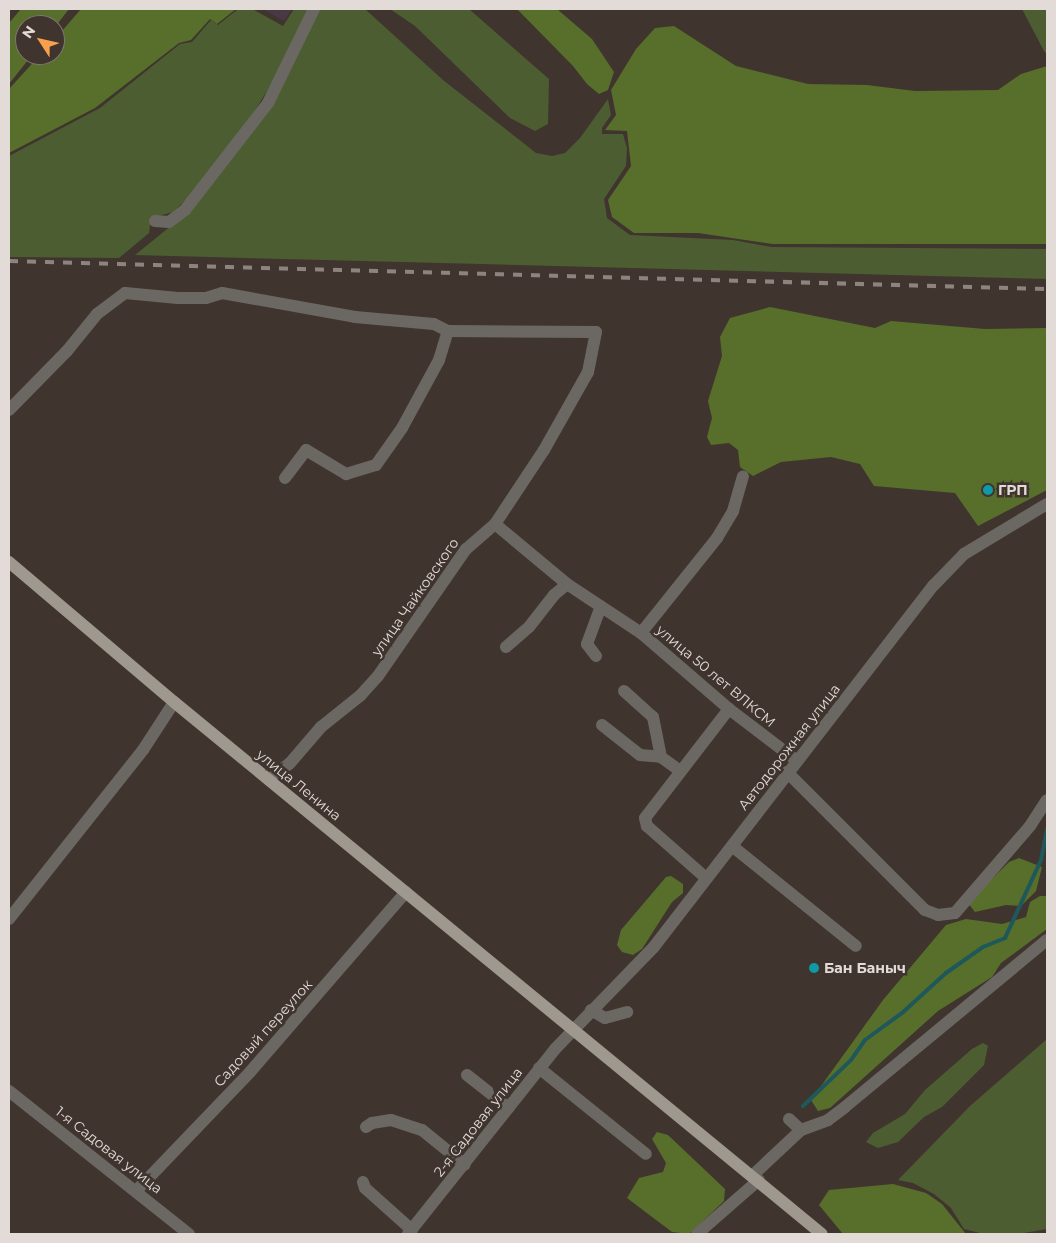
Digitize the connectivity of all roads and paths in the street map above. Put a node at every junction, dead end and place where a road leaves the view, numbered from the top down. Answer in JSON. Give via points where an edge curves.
{"nodes":[{"id":1,"x":314,"y":9,"type":"edge"},
{"id":2,"x":155,"y":221,"type":"dead end"},
{"id":3,"x":448,"y":330,"type":"junction"},
{"id":4,"x":9,"y":410,"type":"edge"},
{"id":5,"x":743,"y":476,"type":"dead end"},
{"id":6,"x":285,"y":478,"type":"dead end"},
{"id":7,"x":1047,"y":504,"type":"edge"},
{"id":8,"x":495,"y":524,"type":"junction"},
{"id":9,"x":9,"y":562,"type":"edge"},
{"id":10,"x":567,"y":584,"type":"junction"},
{"id":11,"x":601,"y":606,"type":"junction"},
{"id":12,"x":642,"y":632,"type":"junction"},
{"id":13,"x":506,"y":647,"type":"dead end"},
{"id":14,"x":596,"y":656,"type":"dead end"},
{"id":15,"x":624,"y":691,"type":"dead end"},
{"id":16,"x":174,"y":702,"type":"junction"},
{"id":17,"x":729,"y":709,"type":"junction"},
{"id":18,"x":602,"y":725,"type":"dead end"},
{"id":19,"x":661,"y":757,"type":"junction"},
{"id":20,"x":796,"y":760,"type":"junction"},
{"id":21,"x":680,"y":771,"type":"junction"},
{"id":22,"x":786,"y":772,"type":"junction"},
{"id":23,"x":269,"y":780,"type":"junction"},
{"id":24,"x":1047,"y":800,"type":"edge"},
{"id":25,"x":732,"y":846,"type":"junction"},
{"id":26,"x":706,"y":878,"type":"junction"},
{"id":27,"x":406,"y":892,"type":"junction"},
{"id":28,"x":9,"y":919,"type":"edge"},
{"id":29,"x":1047,"y":940,"type":"edge"},
{"id":30,"x":856,"y":946,"type":"dead end"},
{"id":31,"x":591,"y":1010,"type":"junction"},
{"id":32,"x":628,"y":1012,"type":"dead end"},
{"id":33,"x":573,"y":1029,"type":"junction"},
{"id":34,"x":539,"y":1068,"type":"junction"},
{"id":35,"x":467,"y":1075,"type":"dead end"},
{"id":36,"x":9,"y":1091,"type":"edge"},
{"id":37,"x":509,"y":1108,"type":"junction"},
{"id":38,"x":788,"y":1119,"type":"dead end"},
{"id":39,"x":366,"y":1127,"type":"dead end"},
{"id":40,"x":801,"y":1130,"type":"junction"},
{"id":41,"x":646,"y":1154,"type":"dead end"},
{"id":42,"x":465,"y":1164,"type":"junction"},
{"id":43,"x":756,"y":1178,"type":"junction"},
{"id":44,"x":363,"y":1182,"type":"dead end"},
{"id":45,"x":137,"y":1190,"type":"junction"},
{"id":46,"x":410,"y":1232,"type":"edge"},
{"id":47,"x":189,"y":1234,"type":"edge"},
{"id":48,"x":697,"y":1234,"type":"edge"},
{"id":49,"x":822,"y":1234,"type":"edge"}],
"edges":[{"from":1,"to":2,"type":"street","via":[[268,103],[185,210],[169,222]]},
{"from":3,"to":4,"type":"street","via":[[434,324],[355,316],[222,293],[206,298],[125,293],[98,314]]},
{"from":3,"to":6,"type":"street","via":[[439,360],[402,428],[376,465],[346,474],[306,450]]},
{"from":3,"to":8,"type":"street","name":"улица Чайковского","via":[[596,332],[588,372],[544,450]]},
{"from":5,"to":12,"type":"street","name":"улица 50 лет ВЛКСМ","via":[[733,510],[717,538]]},
{"from":7,"to":20,"type":"street","name":"Автодорожная улица","via":[[964,554],[934,585]]},
{"from":8,"to":10,"type":"street","name":"улица 50 лет ВЛКСМ"},
{"from":8,"to":23,"type":"street","name":"улица Чайковского","via":[[466,549],[378,676]]},
{"from":9,"to":16,"type":"main road","name":"улица Ленина"},
{"from":10,"to":11,"type":"street","name":"улица 50 лет ВЛКСМ"},
{"from":10,"to":13,"type":"street"},
{"from":11,"to":12,"type":"street","name":"улица 50 лет ВЛКСМ"},
{"from":11,"to":14,"type":"street","via":[[587,644]]},
{"from":12,"to":17,"type":"street","name":"улица 50 лет ВЛКСМ"},
{"from":15,"to":19,"type":"street","via":[[653,716]]},
{"from":16,"to":23,"type":"main road","name":"улица Ленина"},
{"from":16,"to":28,"type":"street","via":[[143,750]]},
{"from":17,"to":20,"type":"street","name":"улица 50 лет ВЛКСМ"},
{"from":17,"to":21,"type":"street"},
{"from":18,"to":19,"type":"street","via":[[640,755]]},
{"from":19,"to":21,"type":"street"},
{"from":20,"to":22,"type":"street","name":"Автодорожная улица"},
{"from":21,"to":26,"type":"street","via":[[651,807],[644,822]]},
{"from":22,"to":24,"type":"street","via":[[925,910],[938,915],[955,913],[1030,826]]},
{"from":22,"to":25,"type":"street","name":"Автодорожная улица"},
{"from":23,"to":27,"type":"main road","name":"улица Ленина"},
{"from":25,"to":26,"type":"street","name":"Автодорожная улица"},
{"from":25,"to":30,"type":"street"},
{"from":26,"to":31,"type":"street","name":"Автодорожная улица","via":[[643,960]]},
{"from":27,"to":33,"type":"main road","name":"улица Ленина"},
{"from":27,"to":45,"type":"street","name":"Садовый переулок","via":[[250,1072]]},
{"from":29,"to":40,"type":"street","via":[[845,1107],[828,1120]]},
{"from":31,"to":32,"type":"street","via":[[605,1018]]},
{"from":31,"to":33,"type":"street","name":"Автодорожная улица"},
{"from":33,"to":34,"type":"street","name":"2-я Садовая улица"},
{"from":33,"to":43,"type":"main road","name":"улица Ленина"},
{"from":34,"to":37,"type":"street","name":"2-я Садовая улица"},
{"from":34,"to":41,"type":"street"},
{"from":35,"to":37,"type":"street"},
{"from":36,"to":45,"type":"street","name":"1-я Садовая улица"},
{"from":37,"to":42,"type":"street","name":"2-я Садовая улица"},
{"from":38,"to":40,"type":"street"},
{"from":39,"to":42,"type":"street","via":[[391,1120],[422,1130]]},
{"from":40,"to":43,"type":"street"},
{"from":42,"to":46,"type":"street","name":"2-я Садовая улица"},
{"from":43,"to":48,"type":"street"},
{"from":43,"to":49,"type":"main road","name":"улица Ленина"},
{"from":44,"to":46,"type":"street","via":[[365,1188]]},
{"from":45,"to":47,"type":"street","name":"1-я Садовая улица"}]}
